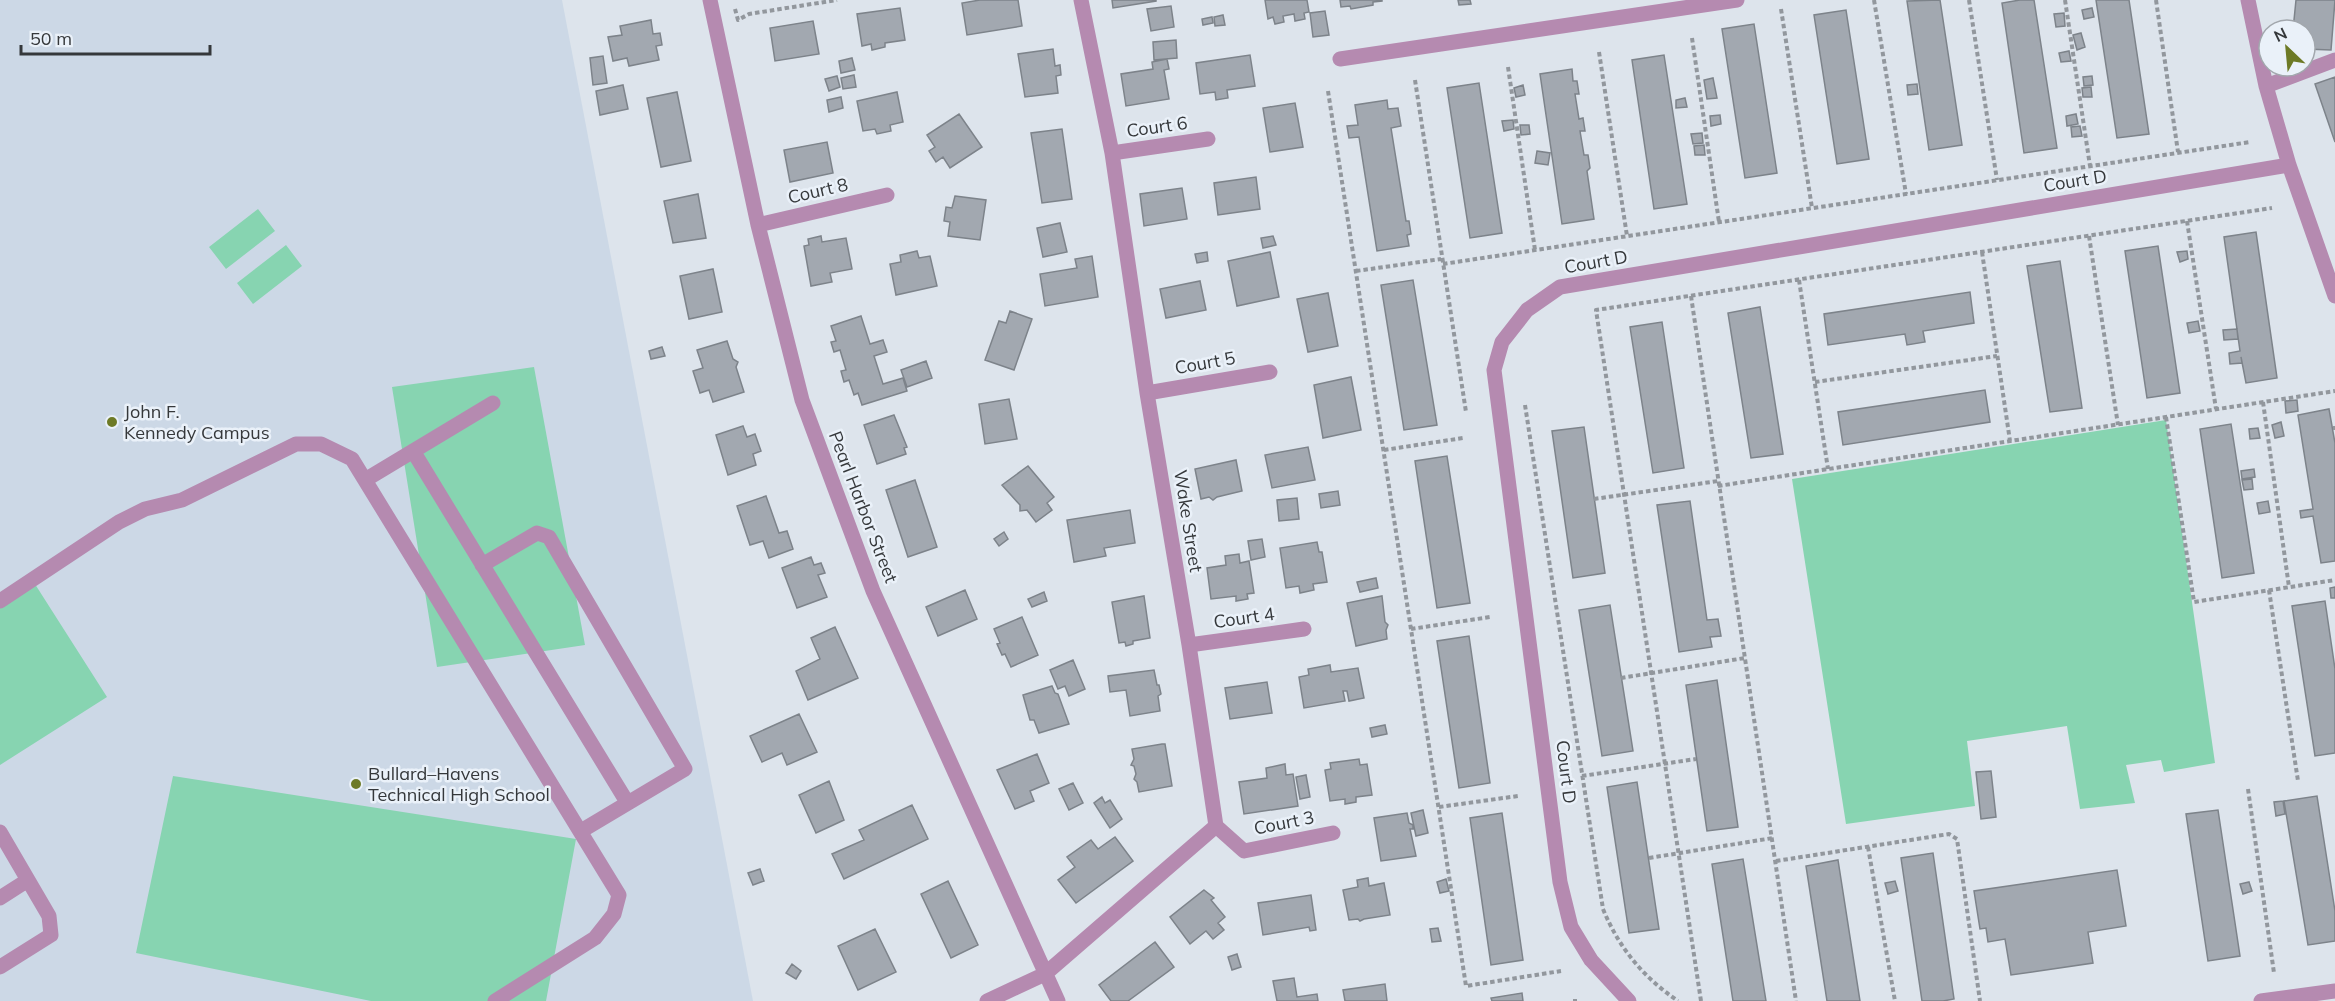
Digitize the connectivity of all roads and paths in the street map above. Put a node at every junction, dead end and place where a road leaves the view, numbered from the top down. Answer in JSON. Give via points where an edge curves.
{"nodes":[{"id":1,"x":710,"y":0,"type":"edge"},
{"id":2,"x":733,"y":0,"type":"edge"},
{"id":3,"x":837,"y":0,"type":"edge"},
{"id":4,"x":1081,"y":0,"type":"edge"},
{"id":5,"x":1737,"y":0,"type":"edge"},
{"id":6,"x":1874,"y":0,"type":"edge"},
{"id":7,"x":1969,"y":0,"type":"edge"},
{"id":8,"x":2065,"y":0,"type":"edge"},
{"id":9,"x":2156,"y":0,"type":"edge"},
{"id":10,"x":2248,"y":0,"type":"edge"},
{"id":11,"x":1781,"y":9,"type":"dead end"},
{"id":12,"x":1692,"y":38,"type":"dead end"},
{"id":13,"x":1599,"y":52,"type":"dead end"},
{"id":14,"x":1340,"y":60,"type":"dead end"},
{"id":15,"x":2335,"y":60,"type":"edge"},
{"id":16,"x":1508,"y":67,"type":"dead end"},
{"id":17,"x":1415,"y":80,"type":"dead end"},
{"id":18,"x":2266,"y":86,"type":"junction"},
{"id":19,"x":1329,"y":92,"type":"dead end"},
{"id":20,"x":1208,"y":139,"type":"dead end"},
{"id":21,"x":2250,"y":142,"type":"dead end"},
{"id":22,"x":2178,"y":152,"type":"junction"},
{"id":23,"x":1112,"y":153,"type":"junction"},
{"id":24,"x":2289,"y":165,"type":"junction"},
{"id":25,"x":2090,"y":166,"type":"junction"},
{"id":26,"x":1997,"y":180,"type":"junction"},
{"id":27,"x":1906,"y":194,"type":"junction"},
{"id":28,"x":887,"y":195,"type":"dead end"},
{"id":29,"x":1812,"y":208,"type":"junction"},
{"id":30,"x":2272,"y":208,"type":"dead end"},
{"id":31,"x":2187,"y":220,"type":"junction"},
{"id":32,"x":1719,"y":222,"type":"junction"},
{"id":33,"x":758,"y":225,"type":"junction"},
{"id":34,"x":1627,"y":236,"type":"junction"},
{"id":35,"x":2089,"y":236,"type":"junction"},
{"id":36,"x":1535,"y":250,"type":"junction"},
{"id":37,"x":1982,"y":252,"type":"junction"},
{"id":38,"x":1442,"y":259,"type":"junction"},
{"id":39,"x":1443,"y":264,"type":"junction"},
{"id":40,"x":1356,"y":271,"type":"junction"},
{"id":41,"x":1799,"y":280,"type":"junction"},
{"id":42,"x":1690,"y":296,"type":"junction"},
{"id":43,"x":2335,"y":296,"type":"edge"},
{"id":44,"x":1998,"y":356,"type":"junction"},
{"id":45,"x":1270,"y":372,"type":"dead end"},
{"id":46,"x":1815,"y":382,"type":"junction"},
{"id":47,"x":2335,"y":391,"type":"edge"},
{"id":48,"x":1147,"y":393,"type":"junction"},
{"id":49,"x":2263,"y":402,"type":"junction"},
{"id":50,"x":493,"y":403,"type":"dead end"},
{"id":51,"x":1525,"y":405,"type":"dead end"},
{"id":52,"x":2217,"y":409,"type":"junction"},
{"id":53,"x":1466,"y":412,"type":"dead end"},
{"id":54,"x":2166,"y":417,"type":"junction"},
{"id":55,"x":2118,"y":424,"type":"junction"},
{"id":56,"x":1463,"y":438,"type":"dead end"},
{"id":57,"x":2010,"y":441,"type":"junction"},
{"id":58,"x":1384,"y":450,"type":"junction"},
{"id":59,"x":413,"y":451,"type":"junction"},
{"id":60,"x":1828,"y":469,"type":"junction"},
{"id":61,"x":365,"y":480,"type":"junction"},
{"id":62,"x":1718,"y":483,"type":"junction"},
{"id":63,"x":1624,"y":495,"type":"junction"},
{"id":64,"x":1594,"y":499,"type":"dead end"},
{"id":65,"x":482,"y":565,"type":"junction"},
{"id":66,"x":2335,"y":580,"type":"edge"},
{"id":67,"x":2289,"y":587,"type":"junction"},
{"id":68,"x":2269,"y":590,"type":"junction"},
{"id":69,"x":0,"y":601,"type":"edge"},
{"id":70,"x":1490,"y":617,"type":"dead end"},
{"id":71,"x":1304,"y":629,"type":"dead end"},
{"id":72,"x":1411,"y":629,"type":"junction"},
{"id":73,"x":1189,"y":645,"type":"junction"},
{"id":74,"x":1745,"y":658,"type":"junction"},
{"id":75,"x":1651,"y":673,"type":"junction"},
{"id":76,"x":1621,"y":678,"type":"dead end"},
{"id":77,"x":1696,"y":759,"type":"dead end"},
{"id":78,"x":1665,"y":764,"type":"junction"},
{"id":79,"x":1582,"y":776,"type":"junction"},
{"id":80,"x":2298,"y":781,"type":"dead end"},
{"id":81,"x":2248,"y":789,"type":"dead end"},
{"id":82,"x":1518,"y":796,"type":"dead end"},
{"id":83,"x":627,"y":802,"type":"junction"},
{"id":84,"x":1438,"y":807,"type":"junction"},
{"id":85,"x":1216,"y":826,"type":"junction"},
{"id":86,"x":581,"y":831,"type":"junction"},
{"id":87,"x":0,"y":832,"type":"edge"},
{"id":88,"x":1333,"y":833,"type":"dead end"},
{"id":89,"x":1773,"y":837,"type":"junction"},
{"id":90,"x":1868,"y":846,"type":"junction"},
{"id":91,"x":1679,"y":853,"type":"junction"},
{"id":92,"x":1648,"y":858,"type":"dead end"},
{"id":93,"x":1776,"y":861,"type":"junction"},
{"id":94,"x":28,"y":880,"type":"junction"},
{"id":95,"x":0,"y":898,"type":"edge"},
{"id":96,"x":0,"y":967,"type":"edge"},
{"id":97,"x":1561,"y":972,"type":"dead end"},
{"id":98,"x":2274,"y":973,"type":"dead end"},
{"id":99,"x":1046,"y":974,"type":"junction"},
{"id":100,"x":2335,"y":991,"type":"edge"},
{"id":101,"x":495,"y":1001,"type":"edge"},
{"id":102,"x":987,"y":1001,"type":"edge"},
{"id":103,"x":1058,"y":1001,"type":"edge"},
{"id":104,"x":1629,"y":1001,"type":"edge"},
{"id":105,"x":1678,"y":1001,"type":"edge"},
{"id":106,"x":1701,"y":1001,"type":"edge"},
{"id":107,"x":1796,"y":1001,"type":"edge"},
{"id":108,"x":1895,"y":1001,"type":"edge"},
{"id":109,"x":1980,"y":1001,"type":"edge"},
{"id":110,"x":2261,"y":1001,"type":"edge"}],
"edges":[{"from":1,"to":33,"type":"street","name":"Pearl Harbor Street"},
{"from":2,"to":3,"type":"path","via":[[738,20],[749,14]]},
{"from":4,"to":23,"type":"street","name":"Wake Street"},
{"from":5,"to":14,"type":"street"},
{"from":6,"to":27,"type":"path"},
{"from":7,"to":26,"type":"path"},
{"from":8,"to":25,"type":"path"},
{"from":9,"to":22,"type":"path"},
{"from":10,"to":18,"type":"street"},
{"from":11,"to":29,"type":"path"},
{"from":12,"to":32,"type":"path"},
{"from":13,"to":34,"type":"path"},
{"from":15,"to":18,"type":"street"},
{"from":16,"to":36,"type":"path"},
{"from":17,"to":38,"type":"path"},
{"from":18,"to":24,"type":"street"},
{"from":19,"to":40,"type":"path"},
{"from":20,"to":23,"type":"street","name":"Court 6"},
{"from":21,"to":22,"type":"path"},
{"from":22,"to":25,"type":"path"},
{"from":23,"to":48,"type":"street","name":"Wake Street"},
{"from":24,"to":43,"type":"street"},
{"from":24,"to":104,"type":"street","name":"Court D","via":[[1560,287],[1527,310],[1502,342],[1494,370],[1560,882],[1571,927],[1591,960]]},
{"from":25,"to":26,"type":"path"},
{"from":26,"to":27,"type":"path"},
{"from":27,"to":29,"type":"path"},
{"from":28,"to":33,"type":"street","name":"Court 8"},
{"from":29,"to":32,"type":"path"},
{"from":30,"to":31,"type":"path"},
{"from":31,"to":35,"type":"path"},
{"from":31,"to":52,"type":"path"},
{"from":32,"to":34,"type":"path"},
{"from":33,"to":99,"type":"street","name":"Pearl Harbor Street","via":[[802,400],[873,591]]},
{"from":34,"to":36,"type":"path"},
{"from":35,"to":37,"type":"path"},
{"from":35,"to":55,"type":"path"},
{"from":36,"to":39,"type":"path"},
{"from":37,"to":41,"type":"path"},
{"from":37,"to":44,"type":"path"},
{"from":38,"to":39,"type":"path"},
{"from":38,"to":40,"type":"path"},
{"from":39,"to":53,"type":"path"},
{"from":40,"to":58,"type":"path"},
{"from":41,"to":42,"type":"path"},
{"from":41,"to":46,"type":"path"},
{"from":42,"to":62,"type":"path"},
{"from":42,"to":63,"type":"path","via":[[1596,310]]},
{"from":44,"to":46,"type":"path"},
{"from":44,"to":57,"type":"path"},
{"from":45,"to":48,"type":"street","name":"Court 5"},
{"from":46,"to":60,"type":"path"},
{"from":47,"to":49,"type":"path"},
{"from":48,"to":73,"type":"street","name":"Wake Street"},
{"from":49,"to":52,"type":"path"},
{"from":49,"to":67,"type":"path"},
{"from":50,"to":59,"type":"street"},
{"from":51,"to":79,"type":"path"},
{"from":52,"to":54,"type":"path"},
{"from":54,"to":55,"type":"path"},
{"from":54,"to":68,"type":"path","via":[[2194,602]]},
{"from":55,"to":57,"type":"path"},
{"from":56,"to":58,"type":"path"},
{"from":57,"to":60,"type":"path"},
{"from":58,"to":72,"type":"path"},
{"from":59,"to":61,"type":"street"},
{"from":59,"to":65,"type":"street"},
{"from":60,"to":62,"type":"path"},
{"from":61,"to":69,"type":"street","via":[[352,459],[321,444],[296,444],[182,500],[145,509],[119,522]]},
{"from":61,"to":86,"type":"street"},
{"from":62,"to":63,"type":"path"},
{"from":62,"to":74,"type":"path"},
{"from":63,"to":64,"type":"path"},
{"from":63,"to":75,"type":"path"},
{"from":65,"to":83,"type":"street"},
{"from":65,"to":83,"type":"street","via":[[537,533],[549,537],[685,769]]},
{"from":66,"to":67,"type":"path"},
{"from":67,"to":68,"type":"path"},
{"from":68,"to":80,"type":"path"},
{"from":70,"to":72,"type":"path"},
{"from":71,"to":73,"type":"street","name":"Court 4"},
{"from":72,"to":84,"type":"path"},
{"from":73,"to":85,"type":"street","name":"Wake Street"},
{"from":74,"to":75,"type":"path"},
{"from":74,"to":89,"type":"path"},
{"from":75,"to":76,"type":"path"},
{"from":75,"to":78,"type":"path"},
{"from":77,"to":78,"type":"path"},
{"from":78,"to":79,"type":"path"},
{"from":78,"to":91,"type":"path"},
{"from":79,"to":105,"type":"path","via":[[1599,894],[1608,922],[1631,960]]},
{"from":81,"to":98,"type":"path"},
{"from":82,"to":84,"type":"path"},
{"from":83,"to":86,"type":"street"},
{"from":84,"to":97,"type":"path","via":[[1466,986]]},
{"from":85,"to":88,"type":"street","name":"Court 3","via":[[1244,851]]},
{"from":85,"to":99,"type":"street"},
{"from":86,"to":101,"type":"street","via":[[619,895],[614,914],[595,938]]},
{"from":87,"to":94,"type":"street"},
{"from":89,"to":91,"type":"path"},
{"from":89,"to":93,"type":"path"},
{"from":90,"to":93,"type":"path"},
{"from":90,"to":108,"type":"path"},
{"from":90,"to":109,"type":"path","via":[[1949,834],[1957,839]]},
{"from":91,"to":92,"type":"path"},
{"from":91,"to":106,"type":"path"},
{"from":93,"to":107,"type":"path"},
{"from":94,"to":95,"type":"street"},
{"from":94,"to":96,"type":"street","via":[[49,916],[51,935]]},
{"from":99,"to":102,"type":"street"},
{"from":99,"to":103,"type":"street","name":"Pearl Harbor Street"},
{"from":100,"to":110,"type":"street"}]}
